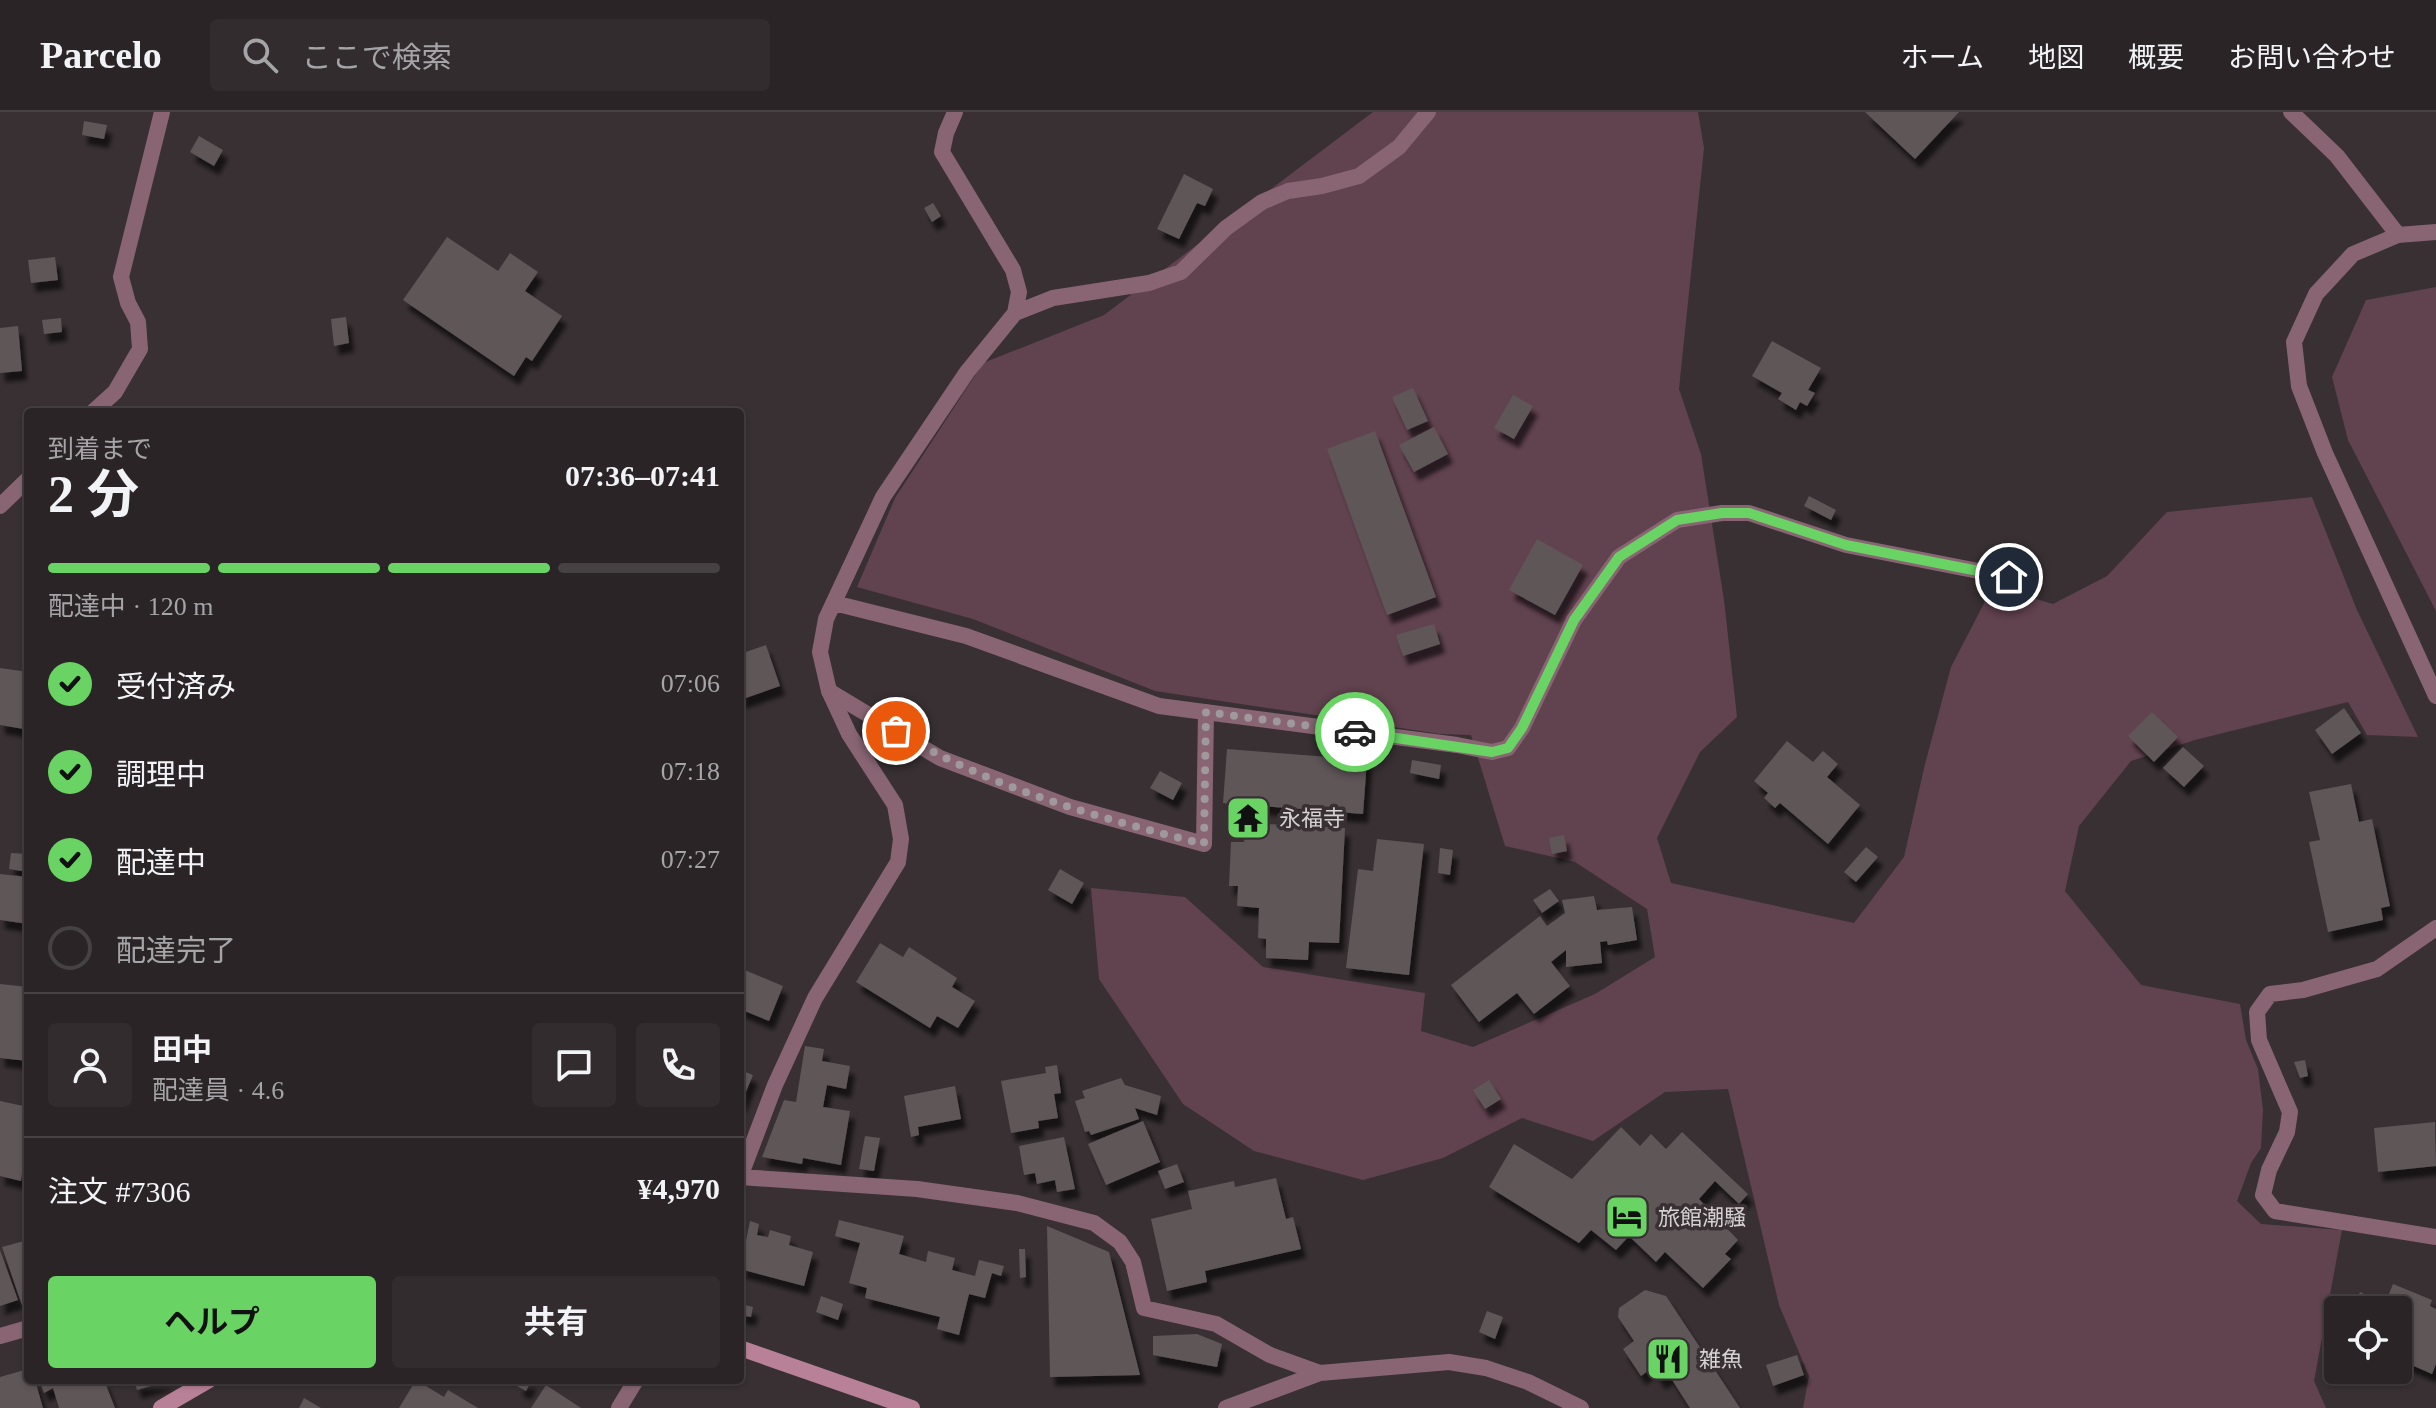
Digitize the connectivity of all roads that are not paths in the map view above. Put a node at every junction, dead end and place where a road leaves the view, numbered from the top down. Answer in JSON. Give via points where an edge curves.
{"nodes":[{"id":1,"x":162,"y":112,"type":"edge"},
{"id":2,"x":955,"y":112,"type":"edge"},
{"id":3,"x":1428,"y":112,"type":"edge"},
{"id":4,"x":2291,"y":112,"type":"edge"},
{"id":5,"x":2436,"y":232,"type":"edge"},
{"id":6,"x":2398,"y":235,"type":"junction"},
{"id":7,"x":1015,"y":313,"type":"junction"},
{"id":8,"x":97,"y":408,"type":"edge"},
{"id":9,"x":24,"y":483,"type":"edge"},
{"id":10,"x":0,"y":506,"type":"edge"},
{"id":11,"x":2009,"y":577,"type":"dead end"},
{"id":12,"x":834,"y":603,"type":"junction"},
{"id":13,"x":829,"y":691,"type":"junction"},
{"id":14,"x":2436,"y":696,"type":"edge"},
{"id":15,"x":1206,"y":712,"type":"junction"},
{"id":16,"x":2436,"y":928,"type":"edge"},
{"id":17,"x":744,"y":1166,"type":"edge"},
{"id":18,"x":744,"y":1177,"type":"edge"},
{"id":19,"x":2436,"y":1237,"type":"edge"},
{"id":20,"x":24,"y":1329,"type":"edge"},
{"id":21,"x":0,"y":1336,"type":"edge"},
{"id":22,"x":744,"y":1349,"type":"edge"},
{"id":23,"x":1320,"y":1373,"type":"junction"},
{"id":24,"x":202,"y":1384,"type":"edge"},
{"id":25,"x":634,"y":1384,"type":"edge"},
{"id":26,"x":161,"y":1408,"type":"edge"},
{"id":27,"x":619,"y":1408,"type":"edge"},
{"id":28,"x":912,"y":1408,"type":"edge"},
{"id":29,"x":1226,"y":1408,"type":"edge"},
{"id":30,"x":1581,"y":1408,"type":"edge"}],
"edges":[{"from":1,"to":8,"type":"street","via":[[121,277],[138,322],[140,349],[115,392]]},
{"from":2,"to":7,"type":"street","via":[[942,152],[1013,270],[1019,292]]},
{"from":3,"to":7,"type":"street","via":[[1399,147],[1359,176],[1262,202],[1181,272],[1149,283],[1053,298]]},
{"from":4,"to":6,"type":"street","via":[[2337,156]]},
{"from":5,"to":6,"type":"street"},
{"from":6,"to":14,"type":"street","via":[[2353,254],[2316,294],[2294,342],[2299,386],[2325,453]]},
{"from":7,"to":12,"type":"street","via":[[967,372],[883,497]]},
{"from":9,"to":10,"type":"street"},
{"from":11,"to":15,"type":"street","via":[[1846,545],[1749,513],[1677,520],[1619,557],[1574,620],[1508,748],[1492,752]]},
{"from":12,"to":13,"type":"street","via":[[820,652]]},
{"from":12,"to":15,"type":"street","via":[[966,636],[1159,706]]},
{"from":13,"to":15,"type":"street","via":[[940,758],[1070,807],[1204,844]]},
{"from":13,"to":17,"type":"street","via":[[849,734],[895,805],[901,839],[898,862],[815,998]]},
{"from":16,"to":19,"type":"street","via":[[2377,969],[2270,994],[2257,1012],[2259,1040],[2290,1112],[2263,1195],[2275,1211]]},
{"from":18,"to":23,"type":"street","via":[[917,1189],[1017,1203],[1094,1223],[1120,1242],[1133,1262],[1144,1308],[1216,1324],[1270,1355]]},
{"from":20,"to":21,"type":"street"},
{"from":22,"to":28,"type":"street"},
{"from":23,"to":29,"type":"street"},
{"from":23,"to":30,"type":"street","via":[[1449,1362],[1528,1382]]},
{"from":24,"to":26,"type":"street"},
{"from":25,"to":27,"type":"street"}]}
